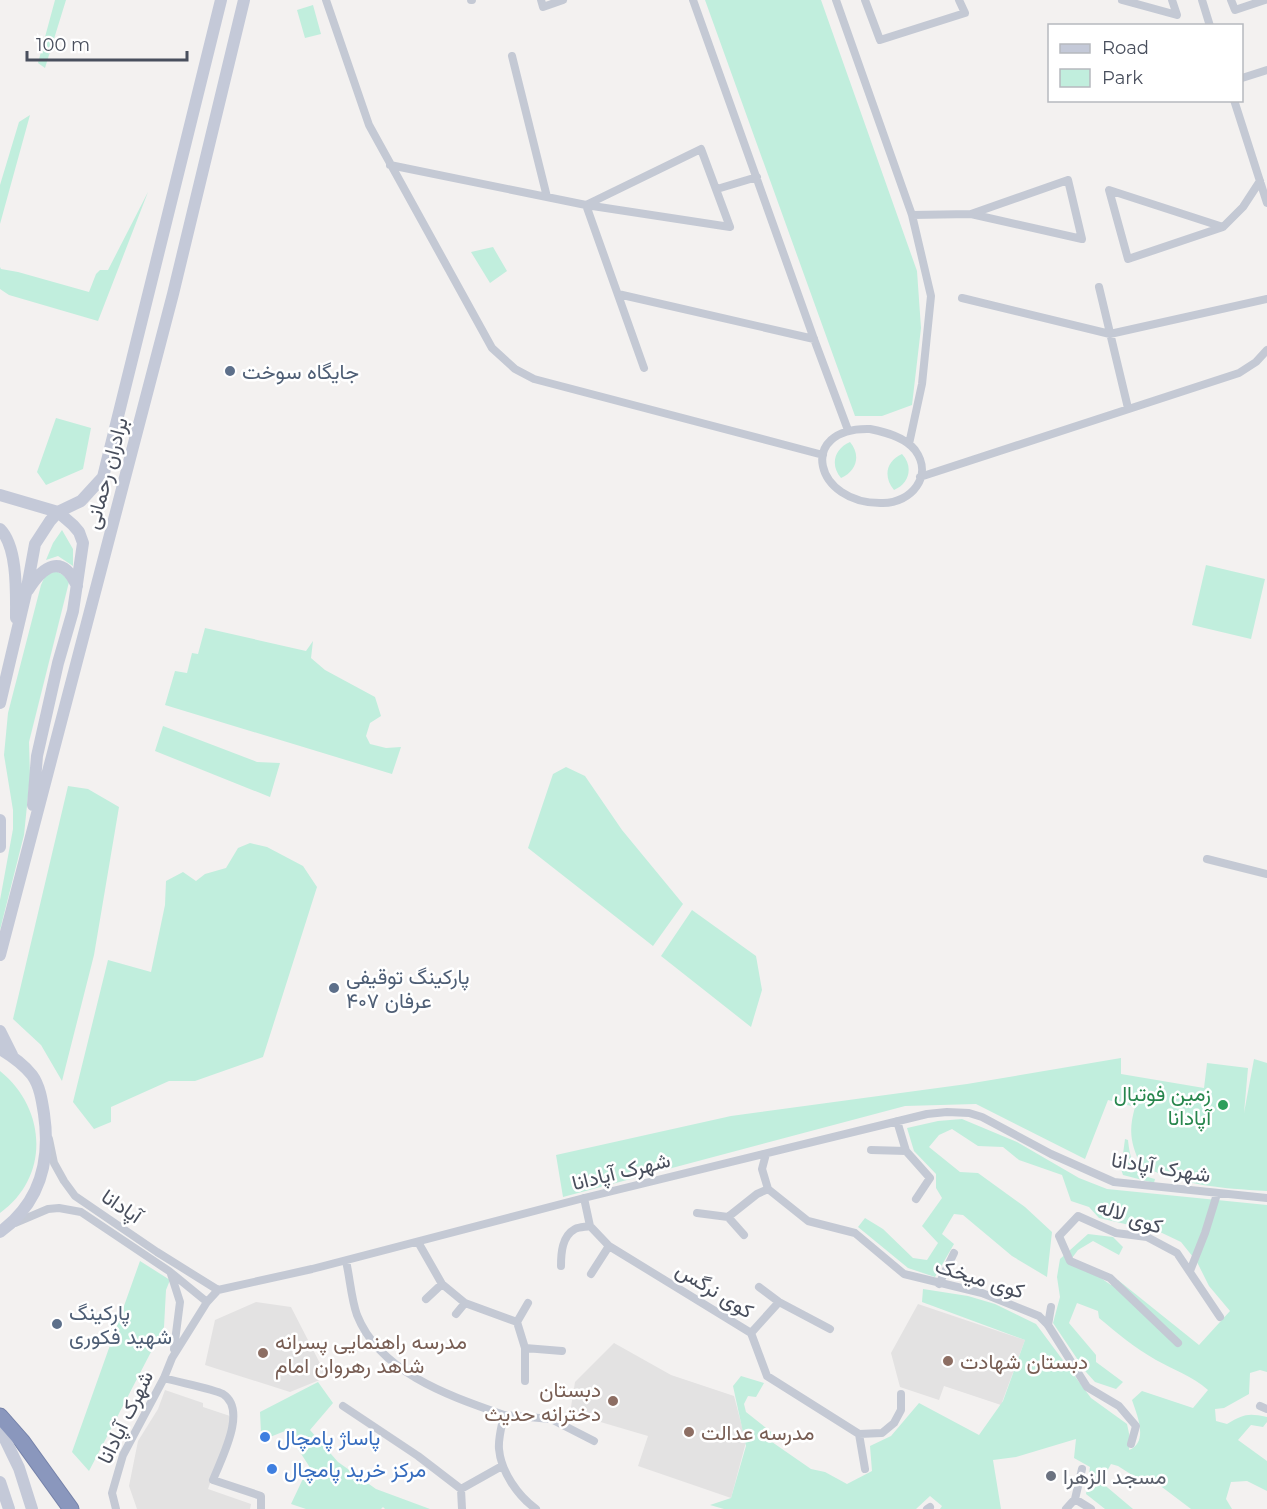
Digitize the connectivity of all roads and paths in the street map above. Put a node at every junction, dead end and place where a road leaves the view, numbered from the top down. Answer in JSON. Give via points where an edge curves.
{"nodes":[{"id":1,"x":221,"y":0,"type":"edge"},
{"id":2,"x":244,"y":0,"type":"edge"},
{"id":3,"x":326,"y":0,"type":"edge"},
{"id":4,"x":541,"y":0,"type":"edge"},
{"id":5,"x":563,"y":0,"type":"edge"},
{"id":6,"x":693,"y":0,"type":"edge"},
{"id":7,"x":836,"y":0,"type":"edge"},
{"id":8,"x":865,"y":0,"type":"edge"},
{"id":9,"x":959,"y":0,"type":"edge"},
{"id":10,"x":1122,"y":0,"type":"edge"},
{"id":11,"x":1172,"y":0,"type":"edge"},
{"id":12,"x":1202,"y":0,"type":"edge"},
{"id":13,"x":1231,"y":0,"type":"edge"},
{"id":14,"x":1265,"y":0,"type":"edge"},
{"id":15,"x":1209,"y":24,"type":"edge"},
{"id":16,"x":512,"y":56,"type":"dead end"},
{"id":17,"x":1267,"y":70,"type":"edge"},
{"id":18,"x":1243,"y":78,"type":"edge"},
{"id":19,"x":1235,"y":102,"type":"edge"},
{"id":20,"x":390,"y":165,"type":"junction"},
{"id":21,"x":757,"y":177,"type":"junction"},
{"id":22,"x":1260,"y":181,"type":"junction"},
{"id":23,"x":717,"y":189,"type":"junction"},
{"id":24,"x":547,"y":197,"type":"junction"},
{"id":25,"x":1267,"y":203,"type":"edge"},
{"id":26,"x":586,"y":205,"type":"junction"},
{"id":27,"x":971,"y":214,"type":"junction"},
{"id":28,"x":912,"y":215,"type":"junction"},
{"id":29,"x":1223,"y":227,"type":"junction"},
{"id":30,"x":1099,"y":287,"type":"dead end"},
{"id":31,"x":618,"y":294,"type":"junction"},
{"id":32,"x":962,"y":298,"type":"dead end"},
{"id":33,"x":1267,"y":299,"type":"edge"},
{"id":34,"x":1110,"y":334,"type":"junction"},
{"id":35,"x":814,"y":339,"type":"junction"},
{"id":36,"x":1267,"y":350,"type":"edge"},
{"id":37,"x":644,"y":368,"type":"dead end"},
{"id":38,"x":1128,"y":408,"type":"junction"},
{"id":39,"x":848,"y":430,"type":"junction"},
{"id":40,"x":909,"y":444,"type":"junction"},
{"id":41,"x":823,"y":455,"type":"junction"},
{"id":42,"x":921,"y":477,"type":"junction"},
{"id":43,"x":0,"y":495,"type":"edge"},
{"id":44,"x":58,"y":512,"type":"junction"},
{"id":45,"x":0,"y":529,"type":"edge"},
{"id":46,"x":77,"y":587,"type":"junction"},
{"id":47,"x":26,"y":593,"type":"junction"},
{"id":48,"x":15,"y":638,"type":"junction"},
{"id":49,"x":0,"y":703,"type":"edge"},
{"id":50,"x":0,"y":820,"type":"edge"},
{"id":51,"x":32,"y":830,"type":"junction"},
{"id":52,"x":0,"y":847,"type":"edge"},
{"id":53,"x":1207,"y":859,"type":"dead end"},
{"id":54,"x":1267,"y":874,"type":"edge"},
{"id":55,"x":0,"y":955,"type":"edge"},
{"id":56,"x":0,"y":1031,"type":"edge"},
{"id":57,"x":0,"y":1049,"type":"edge"},
{"id":58,"x":12,"y":1057,"type":"junction"},
{"id":59,"x":45,"y":1121,"type":"junction"},
{"id":60,"x":897,"y":1121,"type":"junction"},
{"id":61,"x":871,"y":1150,"type":"dead end"},
{"id":62,"x":906,"y":1151,"type":"junction"},
{"id":63,"x":766,"y":1154,"type":"junction"},
{"id":64,"x":768,"y":1189,"type":"junction"},
{"id":65,"x":1217,"y":1194,"type":"junction"},
{"id":66,"x":584,"y":1198,"type":"junction"},
{"id":67,"x":1267,"y":1198,"type":"edge"},
{"id":68,"x":916,"y":1199,"type":"dead end"},
{"id":69,"x":696,"y":1213,"type":"dead end"},
{"id":70,"x":728,"y":1217,"type":"junction"},
{"id":71,"x":590,"y":1226,"type":"junction"},
{"id":72,"x":5,"y":1229,"type":"edge"},
{"id":73,"x":744,"y":1236,"type":"dead end"},
{"id":74,"x":418,"y":1242,"type":"junction"},
{"id":75,"x":609,"y":1246,"type":"junction"},
{"id":76,"x":954,"y":1253,"type":"dead end"},
{"id":77,"x":346,"y":1261,"type":"junction"},
{"id":78,"x":561,"y":1266,"type":"dead end"},
{"id":79,"x":169,"y":1271,"type":"junction"},
{"id":80,"x":1190,"y":1271,"type":"junction"},
{"id":81,"x":591,"y":1274,"type":"dead end"},
{"id":82,"x":442,"y":1284,"type":"junction"},
{"id":83,"x":939,"y":1284,"type":"junction"},
{"id":84,"x":759,"y":1287,"type":"dead end"},
{"id":85,"x":218,"y":1290,"type":"junction"},
{"id":86,"x":426,"y":1299,"type":"dead end"},
{"id":87,"x":207,"y":1302,"type":"junction"},
{"id":88,"x":779,"y":1302,"type":"junction"},
{"id":89,"x":465,"y":1303,"type":"junction"},
{"id":90,"x":528,"y":1303,"type":"dead end"},
{"id":91,"x":1051,"y":1307,"type":"dead end"},
{"id":92,"x":456,"y":1314,"type":"dead end"},
{"id":93,"x":1220,"y":1317,"type":"dead end"},
{"id":94,"x":518,"y":1322,"type":"junction"},
{"id":95,"x":1048,"y":1325,"type":"junction"},
{"id":96,"x":830,"y":1329,"type":"dead end"},
{"id":97,"x":751,"y":1333,"type":"junction"},
{"id":98,"x":1178,"y":1343,"type":"dead end"},
{"id":99,"x":525,"y":1348,"type":"junction"},
{"id":100,"x":562,"y":1351,"type":"dead end"},
{"id":101,"x":172,"y":1358,"type":"junction"},
{"id":102,"x":164,"y":1378,"type":"junction"},
{"id":103,"x":525,"y":1381,"type":"dead end"},
{"id":104,"x":901,"y":1394,"type":"dead end"},
{"id":105,"x":343,"y":1406,"type":"dead end"},
{"id":106,"x":504,"y":1415,"type":"junction"},
{"id":107,"x":0,"y":1416,"type":"edge"},
{"id":108,"x":0,"y":1429,"type":"edge"},
{"id":109,"x":859,"y":1434,"type":"junction"},
{"id":110,"x":594,"y":1441,"type":"dead end"},
{"id":111,"x":1131,"y":1444,"type":"dead end"},
{"id":112,"x":502,"y":1466,"type":"junction"},
{"id":113,"x":865,"y":1469,"type":"dead end"},
{"id":114,"x":1082,"y":1469,"type":"dead end"},
{"id":115,"x":0,"y":1482,"type":"edge"},
{"id":116,"x":461,"y":1489,"type":"junction"},
{"id":117,"x":1075,"y":1499,"type":"junction"},
{"id":118,"x":9,"y":1509,"type":"edge"},
{"id":119,"x":32,"y":1509,"type":"edge"},
{"id":120,"x":71,"y":1509,"type":"edge"},
{"id":121,"x":116,"y":1509,"type":"edge"},
{"id":122,"x":261,"y":1509,"type":"edge"},
{"id":123,"x":462,"y":1509,"type":"edge"},
{"id":124,"x":536,"y":1509,"type":"edge"},
{"id":125,"x":1066,"y":1509,"type":"edge"},
{"id":126,"x":1091,"y":1509,"type":"edge"}],
"edges":[{"from":1,"to":44,"type":"main road","name":"برادران رحمانی","via":[[103,477],[81,501]]},
{"from":2,"to":51,"type":"main road","name":"برادران رحمانی","via":[[173,294]]},
{"from":3,"to":20,"type":"street","via":[[369,125]]},
{"from":4,"to":5,"type":"street","via":[[543,7]]},
{"from":6,"to":21,"type":"street"},
{"from":7,"to":28,"type":"street"},
{"from":8,"to":9,"type":"street","via":[[880,40],[965,13]]},
{"from":10,"to":11,"type":"street","via":[[1177,15]]},
{"from":12,"to":15,"type":"street"},
{"from":13,"to":14,"type":"street","via":[[1234,10]]},
{"from":16,"to":24,"type":"street"},
{"from":17,"to":18,"type":"street"},
{"from":19,"to":22,"type":"street"},
{"from":20,"to":24,"type":"street"},
{"from":20,"to":41,"type":"street","via":[[492,348],[515,369],[534,379]]},
{"from":21,"to":23,"type":"street"},
{"from":21,"to":35,"type":"street"},
{"from":22,"to":25,"type":"street"},
{"from":22,"to":29,"type":"street","via":[[1243,207]]},
{"from":23,"to":26,"type":"street","via":[[701,149]]},
{"from":23,"to":26,"type":"street","via":[[730,227]]},
{"from":24,"to":26,"type":"street"},
{"from":26,"to":31,"type":"street"},
{"from":27,"to":27,"type":"street","via":[[1071,236],[1083,238],[1068,180]]},
{"from":27,"to":28,"type":"street"},
{"from":28,"to":40,"type":"street","via":[[931,296],[922,384]]},
{"from":29,"to":29,"type":"street","via":[[1128,259],[1109,190],[1200,220]]},
{"from":30,"to":34,"type":"street"},
{"from":31,"to":35,"type":"street"},
{"from":31,"to":37,"type":"street"},
{"from":32,"to":34,"type":"street"},
{"from":33,"to":34,"type":"street"},
{"from":34,"to":38,"type":"street"},
{"from":35,"to":39,"type":"street"},
{"from":36,"to":38,"type":"street","via":[[1239,372]]},
{"from":38,"to":42,"type":"street"},
{"from":39,"to":40,"type":"street","via":[[880,431]]},
{"from":39,"to":41,"type":"street","via":[[832,439]]},
{"from":40,"to":42,"type":"street","via":[[919,459]]},
{"from":41,"to":42,"type":"street","via":[[828,482],[864,502],[904,499]]},
{"from":43,"to":44,"type":"main road"},
{"from":44,"to":46,"type":"main road","via":[[73,525],[82,543]]},
{"from":44,"to":47,"type":"main road","name":"برادران رحمانی","via":[[35,544]]},
{"from":45,"to":48,"type":"main road","via":[[12,557]]},
{"from":46,"to":47,"type":"main road","via":[[71,573],[60,566],[48,567]]},
{"from":46,"to":51,"type":"main road","via":[[36,756]]},
{"from":47,"to":48,"type":"main road","name":"برادران رحمانی"},
{"from":48,"to":49,"type":"main road","name":"برادران رحمانی"},
{"from":50,"to":52,"type":"main road"},
{"from":51,"to":55,"type":"main road","name":"برادران رحمانی"},
{"from":53,"to":54,"type":"street"},
{"from":56,"to":58,"type":"main road"},
{"from":57,"to":58,"type":"main road"},
{"from":58,"to":59,"type":"main road","via":[[33,1076]]},
{"from":59,"to":72,"type":"main road","via":[[47,1152],[42,1176],[30,1202]]},
{"from":59,"to":85,"type":"street","name":"آپادانا","via":[[54,1163],[75,1196]]},
{"from":60,"to":62,"type":"street"},
{"from":60,"to":63,"type":"street","name":"شهرک آپادانا"},
{"from":60,"to":65,"type":"street","name":"شهرک آپادانا","via":[[927,1114],[969,1113],[1114,1182]]},
{"from":61,"to":62,"type":"street"},
{"from":62,"to":68,"type":"street","via":[[930,1178]]},
{"from":63,"to":64,"type":"street","via":[[762,1169]]},
{"from":63,"to":66,"type":"street","name":"شهرک آپادانا"},
{"from":64,"to":70,"type":"street"},
{"from":64,"to":83,"type":"street","name":"کوی میخک","via":[[808,1221],[855,1233],[904,1274]]},
{"from":65,"to":67,"type":"street","name":"شهرک آپادانا"},
{"from":65,"to":80,"type":"street"},
{"from":66,"to":71,"type":"street"},
{"from":66,"to":74,"type":"street","name":"شهرک آپادانا"},
{"from":69,"to":70,"type":"street"},
{"from":70,"to":73,"type":"street"},
{"from":71,"to":75,"type":"street","name":"کوی نرگس"},
{"from":71,"to":78,"type":"street","via":[[575,1229],[565,1239]]},
{"from":72,"to":79,"type":"street","name":"آپادانا","via":[[48,1209],[81,1212]]},
{"from":74,"to":77,"type":"street","name":"شهرک آپادانا"},
{"from":74,"to":82,"type":"street"},
{"from":75,"to":81,"type":"street"},
{"from":75,"to":97,"type":"street","name":"کوی نرگس"},
{"from":76,"to":83,"type":"street"},
{"from":77,"to":85,"type":"street","name":"شهرک آپادانا"},
{"from":77,"to":106,"type":"street","via":[[357,1315],[379,1351],[411,1376]]},
{"from":79,"to":87,"type":"street","name":"آپادانا"},
{"from":79,"to":101,"type":"street","via":[[180,1302]]},
{"from":80,"to":93,"type":"street","name":"کوی لاله"},
{"from":80,"to":98,"type":"street","name":"کوی لاله","via":[[1178,1252],[1147,1237],[1116,1233],[1078,1216],[1059,1236],[1070,1261],[1110,1278]]},
{"from":82,"to":86,"type":"street"},
{"from":82,"to":89,"type":"street"},
{"from":83,"to":95,"type":"street","name":"کوی میخک","via":[[982,1293],[1039,1316]]},
{"from":84,"to":88,"type":"street"},
{"from":85,"to":87,"type":"street","name":"شهرک آپادانا"},
{"from":87,"to":101,"type":"street","name":"شهرک آپادانا"},
{"from":88,"to":96,"type":"street"},
{"from":88,"to":97,"type":"street"},
{"from":89,"to":92,"type":"street"},
{"from":89,"to":94,"type":"street"},
{"from":90,"to":94,"type":"street"},
{"from":91,"to":95,"type":"street"},
{"from":94,"to":99,"type":"street"},
{"from":95,"to":111,"type":"street","name":"کوی میخک","via":[[1087,1387],[1119,1406],[1136,1426]]},
{"from":97,"to":109,"type":"street","name":"کوی نرگس","via":[[767,1376]]},
{"from":99,"to":100,"type":"street"},
{"from":99,"to":103,"type":"street"},
{"from":101,"to":102,"type":"street","name":"شهرک آپادانا"},
{"from":102,"to":121,"type":"street","name":"شهرک آپادانا","via":[[123,1455],[112,1493]]},
{"from":102,"to":122,"type":"street","via":[[223,1395],[233,1407],[234,1423],[213,1480],[261,1496]]},
{"from":104,"to":109,"type":"street","via":[[901,1410],[894,1423],[882,1433]]},
{"from":105,"to":116,"type":"street"},
{"from":106,"to":110,"type":"street","via":[[551,1419]]},
{"from":106,"to":112,"type":"street","via":[[498,1447]]},
{"from":107,"to":120,"type":"highway"},
{"from":108,"to":119,"type":"main road","via":[[19,1468]]},
{"from":109,"to":113,"type":"street"},
{"from":112,"to":116,"type":"street"},
{"from":112,"to":124,"type":"street","via":[[523,1500]]},
{"from":114,"to":117,"type":"street"},
{"from":115,"to":118,"type":"main road"},
{"from":116,"to":123,"type":"street"},
{"from":117,"to":125,"type":"street"},
{"from":117,"to":126,"type":"street"}]}
